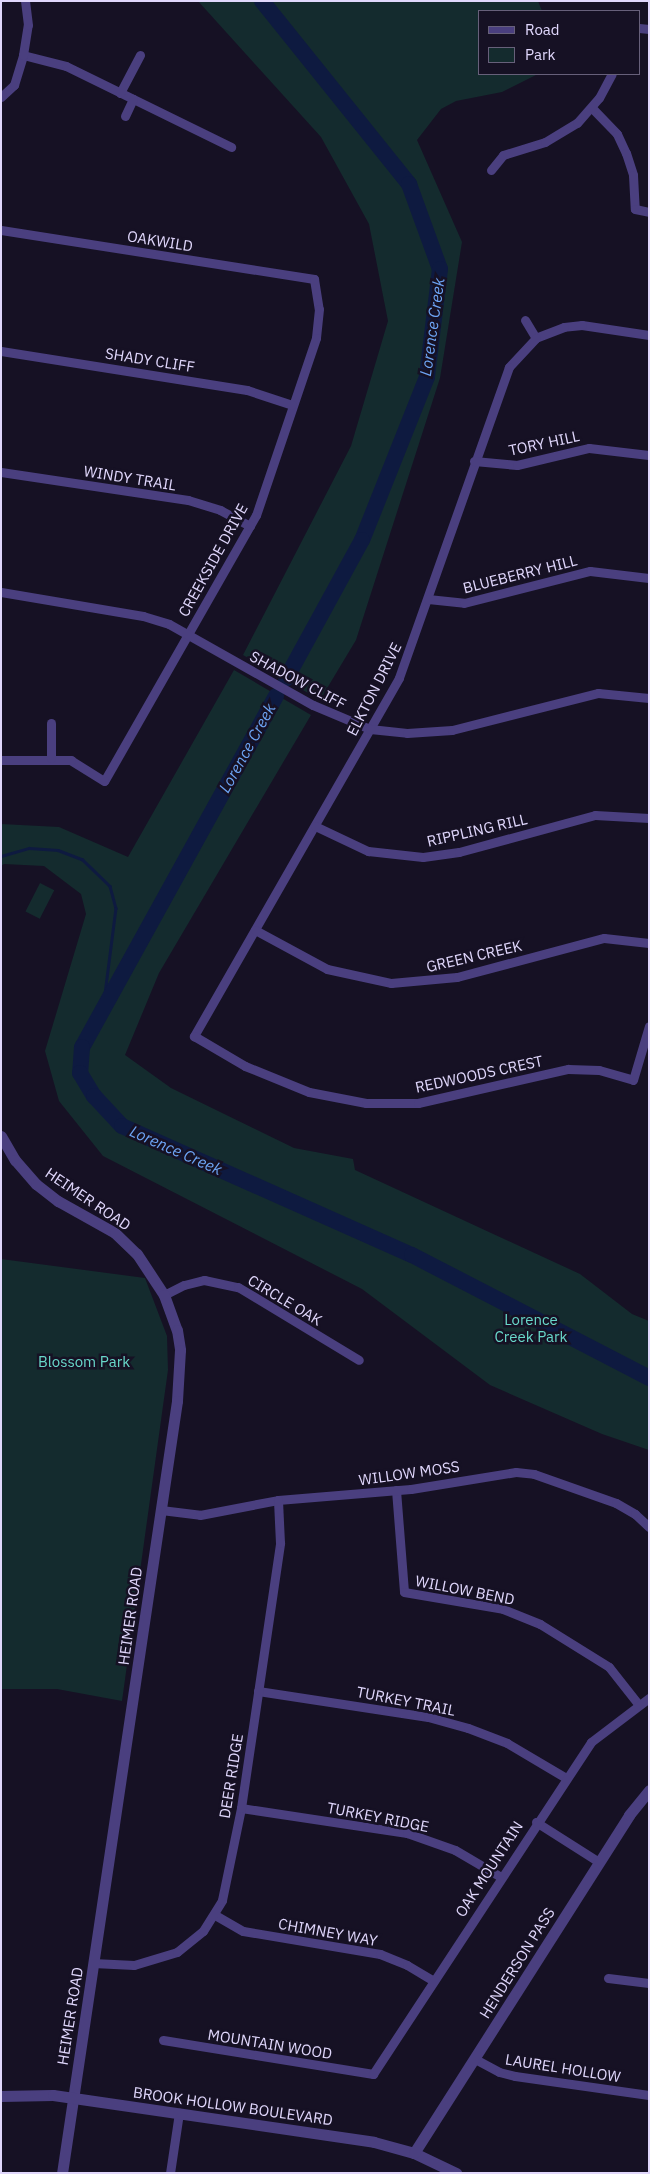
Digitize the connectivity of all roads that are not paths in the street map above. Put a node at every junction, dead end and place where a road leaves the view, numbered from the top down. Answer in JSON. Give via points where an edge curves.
{"nodes":[{"id":1,"x":25,"y":1,"type":"edge"},
{"id":2,"x":140,"y":54,"type":"dead end"},
{"id":3,"x":23,"y":56,"type":"junction"},
{"id":4,"x":611,"y":75,"type":"edge"},
{"id":5,"x":120,"y":93,"type":"junction"},
{"id":6,"x":1,"y":97,"type":"edge"},
{"id":7,"x":133,"y":99,"type":"junction"},
{"id":8,"x":592,"y":108,"type":"junction"},
{"id":9,"x":125,"y":116,"type":"dead end"},
{"id":10,"x":231,"y":147,"type":"dead end"},
{"id":11,"x":491,"y":170,"type":"dead end"},
{"id":12,"x":649,"y":212,"type":"edge"},
{"id":13,"x":1,"y":230,"type":"edge"},
{"id":14,"x":314,"y":279,"type":"joint"},
{"id":15,"x":525,"y":320,"type":"dead end"},
{"id":16,"x":649,"y":335,"type":"edge"},
{"id":17,"x":536,"y":338,"type":"junction"},
{"id":18,"x":1,"y":351,"type":"edge"},
{"id":19,"x":292,"y":405,"type":"junction"},
{"id":20,"x":649,"y":455,"type":"edge"},
{"id":21,"x":474,"y":461,"type":"junction"},
{"id":22,"x":1,"y":472,"type":"edge"},
{"id":23,"x":250,"y":526,"type":"junction"},
{"id":24,"x":649,"y":578,"type":"edge"},
{"id":25,"x":1,"y":592,"type":"edge"},
{"id":26,"x":428,"y":599,"type":"junction"},
{"id":27,"x":188,"y":635,"type":"junction"},
{"id":28,"x":649,"y":698,"type":"edge"},
{"id":29,"x":51,"y":723,"type":"dead end"},
{"id":30,"x":370,"y":729,"type":"junction"},
{"id":31,"x":51,"y":758,"type":"junction"},
{"id":32,"x":1,"y":760,"type":"edge"},
{"id":33,"x":649,"y":818,"type":"edge"},
{"id":34,"x":314,"y":826,"type":"junction"},
{"id":35,"x":255,"y":930,"type":"junction"},
{"id":36,"x":649,"y":943,"type":"edge"},
{"id":37,"x":649,"y":1026,"type":"edge"},
{"id":38,"x":194,"y":1036,"type":"joint"},
{"id":39,"x":1,"y":1136,"type":"edge"},
{"id":40,"x":164,"y":1294,"type":"junction"},
{"id":41,"x":359,"y":1360,"type":"dead end"},
{"id":42,"x":396,"y":1490,"type":"junction"},
{"id":43,"x":278,"y":1500,"type":"junction"},
{"id":44,"x":161,"y":1510,"type":"junction"},
{"id":45,"x":649,"y":1527,"type":"edge"},
{"id":46,"x":258,"y":1691,"type":"junction"},
{"id":47,"x":649,"y":1698,"type":"edge"},
{"id":48,"x":639,"y":1705,"type":"junction"},
{"id":49,"x":566,"y":1778,"type":"junction"},
{"id":50,"x":649,"y":1790,"type":"edge"},
{"id":51,"x":241,"y":1808,"type":"junction"},
{"id":52,"x":536,"y":1822,"type":"junction"},
{"id":53,"x":599,"y":1862,"type":"junction"},
{"id":54,"x":501,"y":1877,"type":"junction"},
{"id":55,"x":215,"y":1915,"type":"junction"},
{"id":56,"x":93,"y":1963,"type":"junction"},
{"id":57,"x":608,"y":1978,"type":"dead end"},
{"id":58,"x":434,"y":1981,"type":"junction"},
{"id":59,"x":649,"y":1983,"type":"edge"},
{"id":60,"x":163,"y":2040,"type":"dead end"},
{"id":61,"x":475,"y":2059,"type":"junction"},
{"id":62,"x":373,"y":2074,"type":"joint"},
{"id":63,"x":649,"y":2095,"type":"edge"},
{"id":64,"x":1,"y":2096,"type":"edge"},
{"id":65,"x":72,"y":2098,"type":"junction"},
{"id":66,"x":179,"y":2113,"type":"junction"},
{"id":67,"x":414,"y":2153,"type":"junction"},
{"id":68,"x":62,"y":2173,"type":"edge"},
{"id":69,"x":170,"y":2173,"type":"edge"},
{"id":70,"x":456,"y":2173,"type":"edge"}],
"edges":[{"from":1,"to":3,"type":"street","via":[[28,24]]},
{"from":2,"to":5,"type":"street"},
{"from":3,"to":5,"type":"street","via":[[66,66]]},
{"from":3,"to":6,"type":"street","via":[[14,85]]},
{"from":4,"to":8,"type":"street"},
{"from":5,"to":7,"type":"street"},
{"from":7,"to":9,"type":"street"},
{"from":7,"to":10,"type":"street"},
{"from":8,"to":11,"type":"street","via":[[567,130],[545,142],[503,155]]},
{"from":8,"to":12,"type":"street","via":[[617,134],[626,153],[635,186],[635,210]]},
{"from":13,"to":14,"type":"street","name":"OAKWILD"},
{"from":14,"to":19,"type":"street","name":"CREEKSIDE DRIVE","via":[[318,326]]},
{"from":15,"to":17,"type":"street"},
{"from":16,"to":17,"type":"street","via":[[582,325],[556,329]]},
{"from":17,"to":21,"type":"street","name":"ELKTON DRIVE","via":[[509,367]]},
{"from":18,"to":19,"type":"street","name":"SHADY CLIFF","via":[[247,390]]},
{"from":19,"to":23,"type":"street","name":"CREEKSIDE DRIVE"},
{"from":20,"to":21,"type":"street","name":"TORY HILL","via":[[589,448],[517,465]]},
{"from":21,"to":26,"type":"street","name":"ELKTON DRIVE"},
{"from":22,"to":23,"type":"street","name":"WINDY TRAIL","via":[[188,500],[220,510]]},
{"from":23,"to":27,"type":"street","name":"CREEKSIDE DRIVE"},
{"from":24,"to":26,"type":"street","name":"BLUEBERRY HILL","via":[[590,571],[464,603]]},
{"from":25,"to":27,"type":"street","name":"SHADOW CLIFF","via":[[152,617]]},
{"from":26,"to":30,"type":"street","name":"ELKTON DRIVE","via":[[409,657]]},
{"from":27,"to":30,"type":"street","name":"SHADOW CLIFF","via":[[313,705]]},
{"from":27,"to":31,"type":"street","name":"CREEKSIDE DRIVE","via":[[104,781],[84,766]]},
{"from":28,"to":30,"type":"street","name":"SHADOW CLIFF","via":[[598,693],[452,730],[407,733]]},
{"from":29,"to":31,"type":"street"},
{"from":30,"to":34,"type":"street","name":"ELKTON DRIVE"},
{"from":31,"to":32,"type":"street"},
{"from":33,"to":34,"type":"street","name":"RIPPLING RILL","via":[[595,814],[459,852],[422,857],[368,850]]},
{"from":34,"to":35,"type":"street","name":"ELKTON DRIVE"},
{"from":35,"to":36,"type":"street","name":"GREEN CREEK","via":[[327,969],[391,983],[457,977],[604,938]]},
{"from":35,"to":38,"type":"street","name":"ELKTON DRIVE"},
{"from":37,"to":38,"type":"street","name":"REDWOODS CREST","via":[[633,1080],[599,1070],[576,1068],[442,1100],[366,1103],[329,1098],[284,1084]]},
{"from":39,"to":40,"type":"street","name":"HEIMER ROAD","via":[[15,1160],[36,1184],[58,1201],[115,1233],[137,1254]]},
{"from":40,"to":41,"type":"street","name":"CIRCLE OAK","via":[[204,1280],[238,1287]]},
{"from":40,"to":44,"type":"street","name":"HEIMER ROAD","via":[[177,1330],[180,1379]]},
{"from":42,"to":43,"type":"street","name":"WILLOW MOSS"},
{"from":42,"to":45,"type":"street","name":"WILLOW MOSS","via":[[507,1472],[534,1474],[616,1503]]},
{"from":42,"to":48,"type":"street","name":"WILLOW BEND","via":[[404,1592],[484,1604],[531,1620],[609,1667]]},
{"from":43,"to":44,"type":"street","name":"WILLOW MOSS","via":[[200,1515]]},
{"from":43,"to":46,"type":"street","name":"DEER RIDGE","via":[[280,1543]]},
{"from":44,"to":56,"type":"street","name":"HEIMER ROAD"},
{"from":46,"to":49,"type":"street","name":"TURKEY TRAIL","via":[[428,1717],[468,1728],[507,1743]]},
{"from":46,"to":51,"type":"street","name":"DEER RIDGE"},
{"from":47,"to":48,"type":"street","name":"OAK MOUNTAIN"},
{"from":48,"to":49,"type":"street","name":"OAK MOUNTAIN","via":[[597,1735]]},
{"from":49,"to":52,"type":"street","name":"OAK MOUNTAIN"},
{"from":50,"to":53,"type":"street","name":"HENDERSON PASS"},
{"from":51,"to":54,"type":"street","name":"TURKEY RIDGE","via":[[407,1833],[455,1850]]},
{"from":51,"to":55,"type":"street","name":"DEER RIDGE","via":[[226,1890]]},
{"from":52,"to":53,"type":"street"},
{"from":52,"to":54,"type":"street","name":"OAK MOUNTAIN"},
{"from":53,"to":61,"type":"street","name":"HENDERSON PASS"},
{"from":54,"to":58,"type":"street","name":"OAK MOUNTAIN"},
{"from":55,"to":56,"type":"street","name":"DEER RIDGE","via":[[195,1939],[166,1957],[134,1965]]},
{"from":55,"to":58,"type":"street","name":"CHIMNEY WAY","via":[[243,1931],[380,1954]]},
{"from":56,"to":65,"type":"street","name":"HEIMER ROAD"},
{"from":57,"to":59,"type":"street"},
{"from":58,"to":62,"type":"street","name":"OAK MOUNTAIN"},
{"from":60,"to":62,"type":"street","name":"MOUNTAIN WOOD"},
{"from":61,"to":63,"type":"street","name":"LAUREL HOLLOW","via":[[499,2072],[515,2076]]},
{"from":61,"to":67,"type":"street","name":"HENDERSON PASS"},
{"from":64,"to":65,"type":"street","name":"BROOK HOLLOW BOULEVARD","via":[[34,2094]]},
{"from":65,"to":66,"type":"street","name":"BROOK HOLLOW BOULEVARD"},
{"from":65,"to":68,"type":"street","name":"HEIMER ROAD"},
{"from":66,"to":67,"type":"street","name":"BROOK HOLLOW BOULEVARD","via":[[374,2142]]},
{"from":66,"to":69,"type":"street"},
{"from":67,"to":70,"type":"street","name":"BROOK HOLLOW BOULEVARD"}]}
